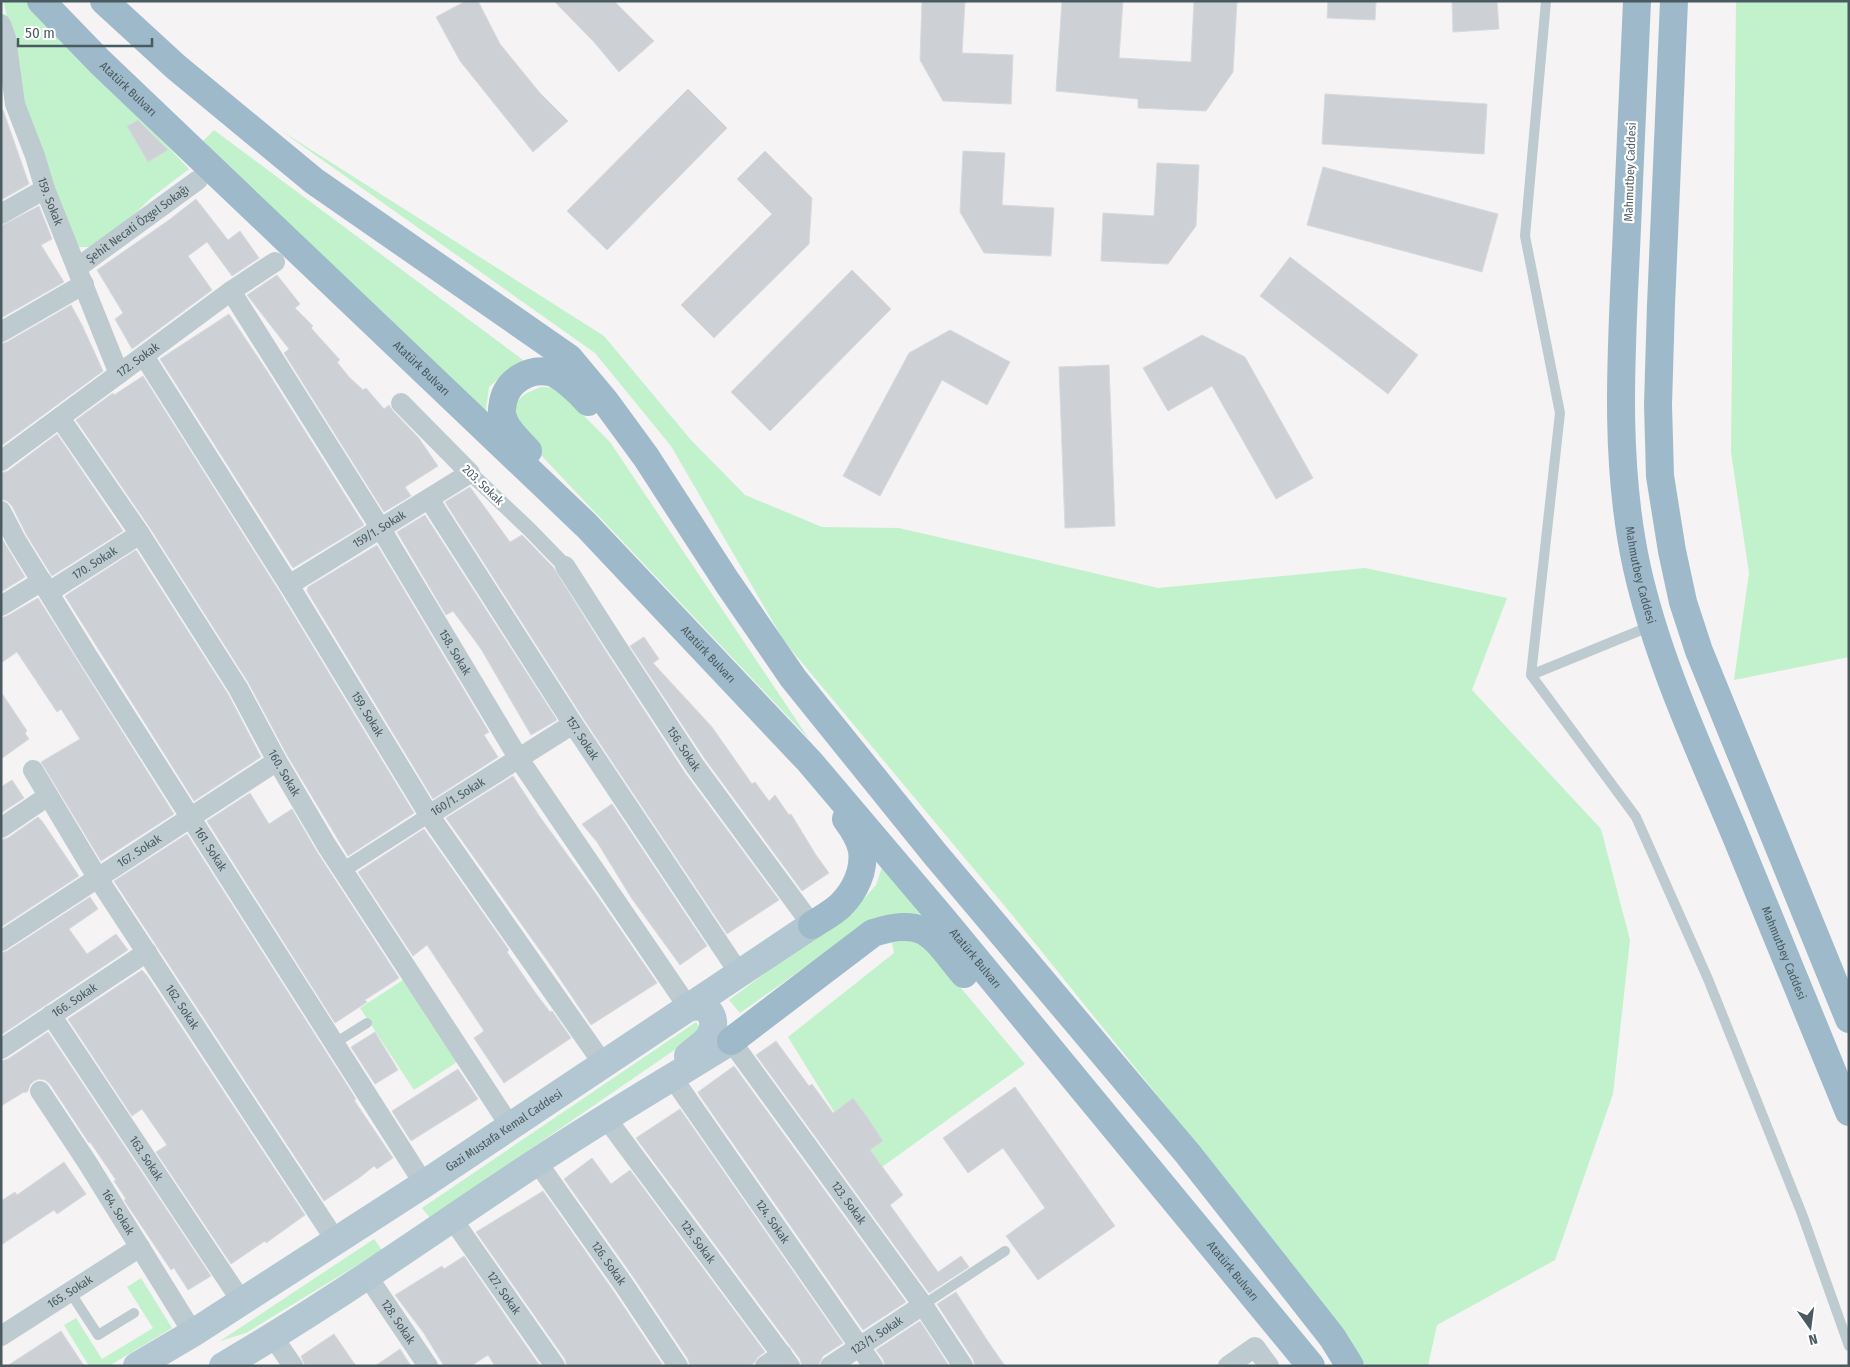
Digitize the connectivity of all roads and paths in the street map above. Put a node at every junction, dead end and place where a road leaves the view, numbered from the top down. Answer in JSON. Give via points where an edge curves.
{"nodes":[{"id":1,"x":41,"y":1,"type":"edge"},
{"id":2,"x":104,"y":1,"type":"edge"},
{"id":3,"x":1546,"y":1,"type":"edge"},
{"id":4,"x":1637,"y":1,"type":"edge"},
{"id":5,"x":1674,"y":1,"type":"edge"},
{"id":6,"x":1,"y":24,"type":"edge"},
{"id":7,"x":198,"y":180,"type":"dead end"},
{"id":8,"x":45,"y":189,"type":"junction"},
{"id":9,"x":1,"y":214,"type":"edge"},
{"id":10,"x":275,"y":262,"type":"dead end"},
{"id":11,"x":81,"y":276,"type":"junction"},
{"id":12,"x":231,"y":291,"type":"junction"},
{"id":13,"x":1,"y":332,"type":"edge"},
{"id":14,"x":144,"y":356,"type":"junction"},
{"id":15,"x":119,"y":374,"type":"junction"},
{"id":16,"x":401,"y":402,"type":"dead end"},
{"id":17,"x":60,"y":418,"type":"junction"},
{"id":18,"x":1,"y":460,"type":"edge"},
{"id":19,"x":470,"y":473,"type":"junction"},
{"id":20,"x":660,"y":480,"type":"junction"},
{"id":21,"x":429,"y":499,"type":"junction"},
{"id":22,"x":1,"y":511,"type":"edge"},
{"id":23,"x":586,"y":524,"type":"junction"},
{"id":24,"x":381,"y":528,"type":"junction"},
{"id":25,"x":140,"y":534,"type":"junction"},
{"id":26,"x":566,"y":566,"type":"joint"},
{"id":27,"x":290,"y":585,"type":"junction"},
{"id":28,"x":46,"y":587,"type":"junction"},
{"id":29,"x":1,"y":606,"type":"edge"},
{"id":30,"x":1652,"y":626,"type":"junction"},
{"id":31,"x":1531,"y":675,"type":"junction"},
{"id":32,"x":573,"y":724,"type":"junction"},
{"id":33,"x":519,"y":759,"type":"junction"},
{"id":34,"x":277,"y":761,"type":"junction"},
{"id":35,"x":809,"y":761,"type":"junction"},
{"id":36,"x":34,"y":770,"type":"dead end"},
{"id":37,"x":48,"y":796,"type":"junction"},
{"id":38,"x":429,"y":815,"type":"junction"},
{"id":39,"x":191,"y":818,"type":"junction"},
{"id":40,"x":1,"y":828,"type":"edge"},
{"id":41,"x":343,"y":870,"type":"junction"},
{"id":42,"x":97,"y":878,"type":"junction"},
{"id":43,"x":812,"y":925,"type":"junction"},
{"id":44,"x":1,"y":941,"type":"edge"},
{"id":45,"x":147,"y":952,"type":"junction"},
{"id":46,"x":739,"y":973,"type":"junction"},
{"id":47,"x":688,"y":1007,"type":"junction"},
{"id":48,"x":51,"y":1015,"type":"junction"},
{"id":49,"x":1849,"y":1020,"type":"edge"},
{"id":50,"x":367,"y":1023,"type":"dead end"},
{"id":51,"x":731,"y":1041,"type":"junction"},
{"id":52,"x":335,"y":1043,"type":"junction"},
{"id":53,"x":1,"y":1049,"type":"edge"},
{"id":54,"x":604,"y":1065,"type":"junction"},
{"id":55,"x":672,"y":1077,"type":"junction"},
{"id":56,"x":40,"y":1091,"type":"dead end"},
{"id":57,"x":1849,"y":1112,"type":"edge"},
{"id":58,"x":606,"y":1118,"type":"junction"},
{"id":59,"x":510,"y":1126,"type":"junction"},
{"id":60,"x":537,"y":1162,"type":"junction"},
{"id":61,"x":424,"y":1184,"type":"junction"},
{"id":62,"x":452,"y":1220,"type":"junction"},
{"id":63,"x":1202,"y":1233,"type":"junction"},
{"id":64,"x":336,"y":1241,"type":"junction"},
{"id":65,"x":140,"y":1246,"type":"junction"},
{"id":66,"x":1005,"y":1251,"type":"dead end"},
{"id":67,"x":368,"y":1277,"type":"junction"},
{"id":68,"x":70,"y":1292,"type":"junction"},
{"id":69,"x":242,"y":1302,"type":"junction"},
{"id":70,"x":923,"y":1305,"type":"junction"},
{"id":71,"x":134,"y":1312,"type":"dead end"},
{"id":72,"x":193,"y":1333,"type":"junction"},
{"id":73,"x":1,"y":1336,"type":"edge"},
{"id":74,"x":273,"y":1337,"type":"junction"},
{"id":75,"x":1849,"y":1346,"type":"edge"},
{"id":76,"x":859,"y":1347,"type":"junction"},
{"id":77,"x":786,"y":1360,"type":"edge"},
{"id":78,"x":137,"y":1366,"type":"edge"},
{"id":79,"x":153,"y":1366,"type":"edge"},
{"id":80,"x":223,"y":1366,"type":"edge"},
{"id":81,"x":292,"y":1366,"type":"edge"},
{"id":82,"x":428,"y":1366,"type":"edge"},
{"id":83,"x":555,"y":1366,"type":"edge"},
{"id":84,"x":678,"y":1366,"type":"edge"},
{"id":85,"x":765,"y":1366,"type":"edge"},
{"id":86,"x":830,"y":1366,"type":"edge"},
{"id":87,"x":873,"y":1366,"type":"edge"},
{"id":88,"x":963,"y":1366,"type":"edge"},
{"id":89,"x":1228,"y":1366,"type":"edge"},
{"id":90,"x":1268,"y":1366,"type":"edge"},
{"id":91,"x":1311,"y":1366,"type":"edge"},
{"id":92,"x":1350,"y":1366,"type":"edge"}],
"edges":[{"from":1,"to":23,"type":"highway","name":"Atatürk Bulvarı","via":[[100,62]]},
{"from":2,"to":20,"type":"highway","via":[[176,68],[314,181],[569,358],[605,401]]},
{"from":3,"to":31,"type":"lane","via":[[1525,236],[1560,413]]},
{"from":4,"to":30,"type":"highway","name":"Mahmutbey Caddesi","via":[[1623,328],[1622,450],[1634,548]]},
{"from":5,"to":49,"type":"highway","via":[[1658,405],[1663,503],[1683,602],[1698,651]]},
{"from":6,"to":8,"type":"street","name":"159. Sokak","via":[[16,104]]},
{"from":7,"to":11,"type":"street","name":"Şehit Necati Özgel Sokağı"},
{"from":8,"to":9,"type":"street"},
{"from":8,"to":11,"type":"street","name":"159. Sokak"},
{"from":10,"to":12,"type":"street","name":"172. Sokak"},
{"from":11,"to":13,"type":"street","name":"Şehit Necati Özgel Sokağı"},
{"from":11,"to":15,"type":"street","name":"159. Sokak"},
{"from":12,"to":14,"type":"street","name":"172. Sokak"},
{"from":12,"to":24,"type":"street","name":"158. Sokak"},
{"from":14,"to":15,"type":"street","name":"172. Sokak"},
{"from":14,"to":27,"type":"street","name":"159. Sokak"},
{"from":15,"to":17,"type":"street","name":"172. Sokak"},
{"from":16,"to":19,"type":"street","name":"203. Sokak"},
{"from":17,"to":18,"type":"street","name":"172. Sokak"},
{"from":17,"to":25,"type":"street","name":"160. Sokak"},
{"from":19,"to":21,"type":"street","name":"159/1. Sokak"},
{"from":19,"to":26,"type":"street","name":"203. Sokak"},
{"from":20,"to":23,"type":"highway","via":[[624,451],[594,408],[573,386],[550,372],[529,373],[512,382],[504,395],[501,413],[510,433],[564,487]]},
{"from":20,"to":92,"type":"highway","via":[[793,678],[935,854],[1188,1154],[1332,1337]]},
{"from":21,"to":24,"type":"street","name":"159/1. Sokak"},
{"from":21,"to":32,"type":"street","name":"157. Sokak"},
{"from":22,"to":28,"type":"street","name":"161. Sokak"},
{"from":23,"to":35,"type":"highway","name":"Atatürk Bulvarı"},
{"from":24,"to":27,"type":"street","name":"159/1. Sokak"},
{"from":24,"to":33,"type":"street","name":"158. Sokak"},
{"from":25,"to":28,"type":"street","name":"170. Sokak"},
{"from":25,"to":34,"type":"street","name":"160. Sokak","via":[[238,688]]},
{"from":26,"to":43,"type":"street","name":"156. Sokak","via":[[695,766]]},
{"from":27,"to":38,"type":"street","name":"159. Sokak"},
{"from":28,"to":29,"type":"street","name":"170. Sokak"},
{"from":28,"to":39,"type":"street","name":"161. Sokak"},
{"from":30,"to":31,"type":"lane"},
{"from":30,"to":57,"type":"highway","name":"Mahmutbey Caddesi","via":[[1673,688]]},
{"from":31,"to":75,"type":"lane","via":[[1636,817],[1716,998],[1802,1214]]},
{"from":32,"to":33,"type":"street","name":"160/1. Sokak"},
{"from":32,"to":46,"type":"street","name":"157. Sokak"},
{"from":33,"to":38,"type":"street","name":"160/1. Sokak"},
{"from":33,"to":47,"type":"street","name":"158. Sokak"},
{"from":34,"to":39,"type":"street","name":"167. Sokak"},
{"from":34,"to":41,"type":"street","name":"160. Sokak"},
{"from":35,"to":43,"type":"highway","via":[[862,848],[862,865],[848,897]]},
{"from":35,"to":63,"type":"highway","name":"Atatürk Bulvarı"},
{"from":36,"to":37,"type":"street","name":"162. Sokak"},
{"from":37,"to":40,"type":"street"},
{"from":37,"to":42,"type":"street","name":"162. Sokak"},
{"from":38,"to":41,"type":"street","name":"160/1. Sokak"},
{"from":38,"to":54,"type":"street","name":"159. Sokak"},
{"from":39,"to":42,"type":"street","name":"167. Sokak"},
{"from":39,"to":52,"type":"street","name":"161. Sokak"},
{"from":41,"to":59,"type":"street","name":"160. Sokak"},
{"from":42,"to":44,"type":"street","name":"167. Sokak"},
{"from":42,"to":45,"type":"street","name":"162. Sokak"},
{"from":43,"to":46,"type":"main road","name":"Gazi Mustafa Kemal Caddesi"},
{"from":45,"to":48,"type":"street","name":"166. Sokak"},
{"from":45,"to":64,"type":"street","name":"162. Sokak"},
{"from":46,"to":47,"type":"main road","name":"Gazi Mustafa Kemal Caddesi"},
{"from":47,"to":54,"type":"main road","name":"Gazi Mustafa Kemal Caddesi"},
{"from":47,"to":55,"type":"main road","via":[[701,1007],[709,1012],[713,1029],[708,1039],[687,1056]]},
{"from":48,"to":53,"type":"street","name":"166. Sokak"},
{"from":48,"to":69,"type":"street","name":"163. Sokak"},
{"from":50,"to":52,"type":"lane"},
{"from":51,"to":55,"type":"main road"},
{"from":51,"to":63,"type":"highway","via":[[874,932],[891,927],[922,929],[1162,1207]]},
{"from":51,"to":70,"type":"street","name":"123. Sokak"},
{"from":52,"to":61,"type":"street","name":"161. Sokak"},
{"from":54,"to":59,"type":"main road","name":"Gazi Mustafa Kemal Caddesi"},
{"from":55,"to":58,"type":"main road"},
{"from":55,"to":76,"type":"street","name":"124. Sokak"},
{"from":56,"to":65,"type":"street","name":"164. Sokak"},
{"from":58,"to":60,"type":"main road"},
{"from":58,"to":77,"type":"street","name":"125. Sokak"},
{"from":59,"to":61,"type":"main road","name":"Gazi Mustafa Kemal Caddesi"},
{"from":60,"to":62,"type":"main road"},
{"from":60,"to":84,"type":"street","name":"126. Sokak"},
{"from":61,"to":64,"type":"main road","name":"Gazi Mustafa Kemal Caddesi"},
{"from":62,"to":67,"type":"main road"},
{"from":62,"to":83,"type":"street","name":"127. Sokak"},
{"from":63,"to":91,"type":"highway","name":"Atatürk Bulvarı"},
{"from":64,"to":69,"type":"main road","name":"Gazi Mustafa Kemal Caddesi"},
{"from":65,"to":68,"type":"street","name":"165. Sokak"},
{"from":65,"to":72,"type":"street","name":"164. Sokak"},
{"from":66,"to":70,"type":"lane"},
{"from":67,"to":74,"type":"main road"},
{"from":67,"to":82,"type":"street","name":"128. Sokak"},
{"from":68,"to":71,"type":"lane","via":[[98,1335]]},
{"from":68,"to":73,"type":"street","name":"165. Sokak"},
{"from":69,"to":72,"type":"main road","name":"Gazi Mustafa Kemal Caddesi"},
{"from":70,"to":76,"type":"street","name":"123/1. Sokak"},
{"from":70,"to":88,"type":"street","name":"123. Sokak"},
{"from":72,"to":78,"type":"main road"},
{"from":72,"to":79,"type":"main road"},
{"from":74,"to":80,"type":"main road"},
{"from":74,"to":81,"type":"street"},
{"from":76,"to":86,"type":"street","name":"123/1. Sokak"},
{"from":76,"to":87,"type":"street","name":"124. Sokak"},
{"from":77,"to":85,"type":"street"},
{"from":89,"to":90,"type":"street","via":[[1255,1347]]}]}
